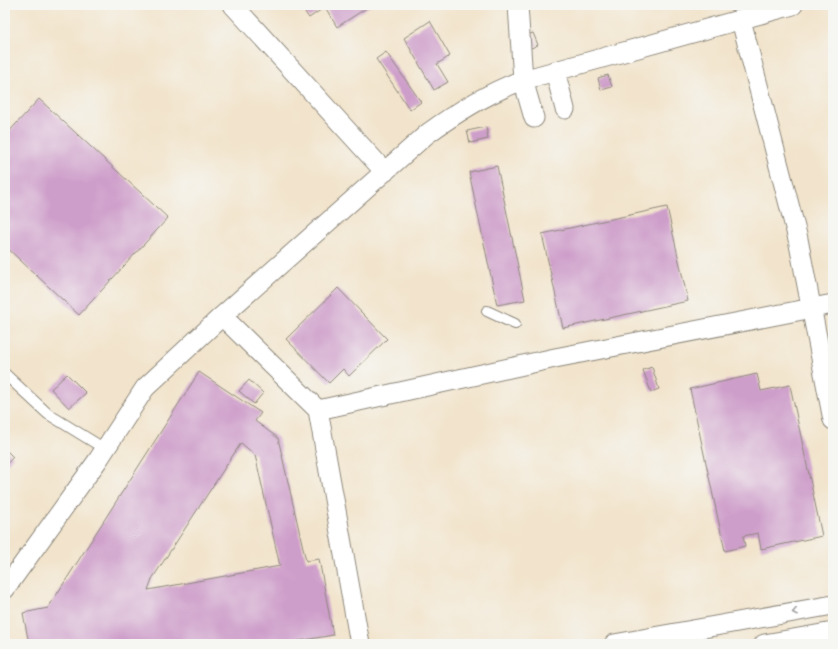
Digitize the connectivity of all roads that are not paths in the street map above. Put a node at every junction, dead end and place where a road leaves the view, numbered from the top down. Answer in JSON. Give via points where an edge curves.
{"nodes":[{"id":1,"x":233,"y":5,"type":"edge"},
{"id":2,"x":518,"y":5,"type":"edge"},
{"id":3,"x":793,"y":5,"type":"edge"},
{"id":4,"x":741,"y":20,"type":"junction"},
{"id":5,"x":555,"y":71,"type":"junction"},
{"id":6,"x":523,"y":80,"type":"junction"},
{"id":7,"x":565,"y":109,"type":"dead end"},
{"id":8,"x":534,"y":118,"type":"dead end"},
{"id":9,"x":385,"y":172,"type":"junction"},
{"id":10,"x":833,"y":304,"type":"edge"},
{"id":11,"x":811,"y":308,"type":"junction"},
{"id":12,"x":487,"y":311,"type":"dead end"},
{"id":13,"x":222,"y":316,"type":"junction"},
{"id":14,"x":515,"y":324,"type":"dead end"},
{"id":15,"x":5,"y":374,"type":"edge"},
{"id":16,"x":318,"y":410,"type":"junction"},
{"id":17,"x":833,"y":420,"type":"edge"},
{"id":18,"x":105,"y":449,"type":"junction"},
{"id":19,"x":5,"y":589,"type":"edge"},
{"id":20,"x":833,"y":605,"type":"edge"},
{"id":21,"x":833,"y":632,"type":"edge"},
{"id":22,"x":360,"y":644,"type":"edge"},
{"id":23,"x":614,"y":644,"type":"edge"},
{"id":24,"x":764,"y":644,"type":"edge"}],
"edges":[{"from":1,"to":9,"type":"street"},
{"from":2,"to":6,"type":"street"},
{"from":3,"to":4,"type":"street"},
{"from":4,"to":5,"type":"street"},
{"from":4,"to":11,"type":"street","via":[[798,239]]},
{"from":5,"to":6,"type":"street"},
{"from":5,"to":7,"type":"street"},
{"from":6,"to":8,"type":"street"},
{"from":6,"to":9,"type":"street","via":[[500,89],[452,116],[427,134]]},
{"from":9,"to":13,"type":"street"},
{"from":10,"to":11,"type":"street"},
{"from":11,"to":16,"type":"street","via":[[555,358]]},
{"from":11,"to":17,"type":"street"},
{"from":12,"to":14,"type":"lane"},
{"from":13,"to":16,"type":"street"},
{"from":13,"to":18,"type":"street","via":[[145,388]]},
{"from":15,"to":18,"type":"lane","via":[[48,414]]},
{"from":16,"to":22,"type":"street"},
{"from":18,"to":19,"type":"street"},
{"from":20,"to":23,"type":"street","one_way":true},
{"from":21,"to":24,"type":"street"}]}
